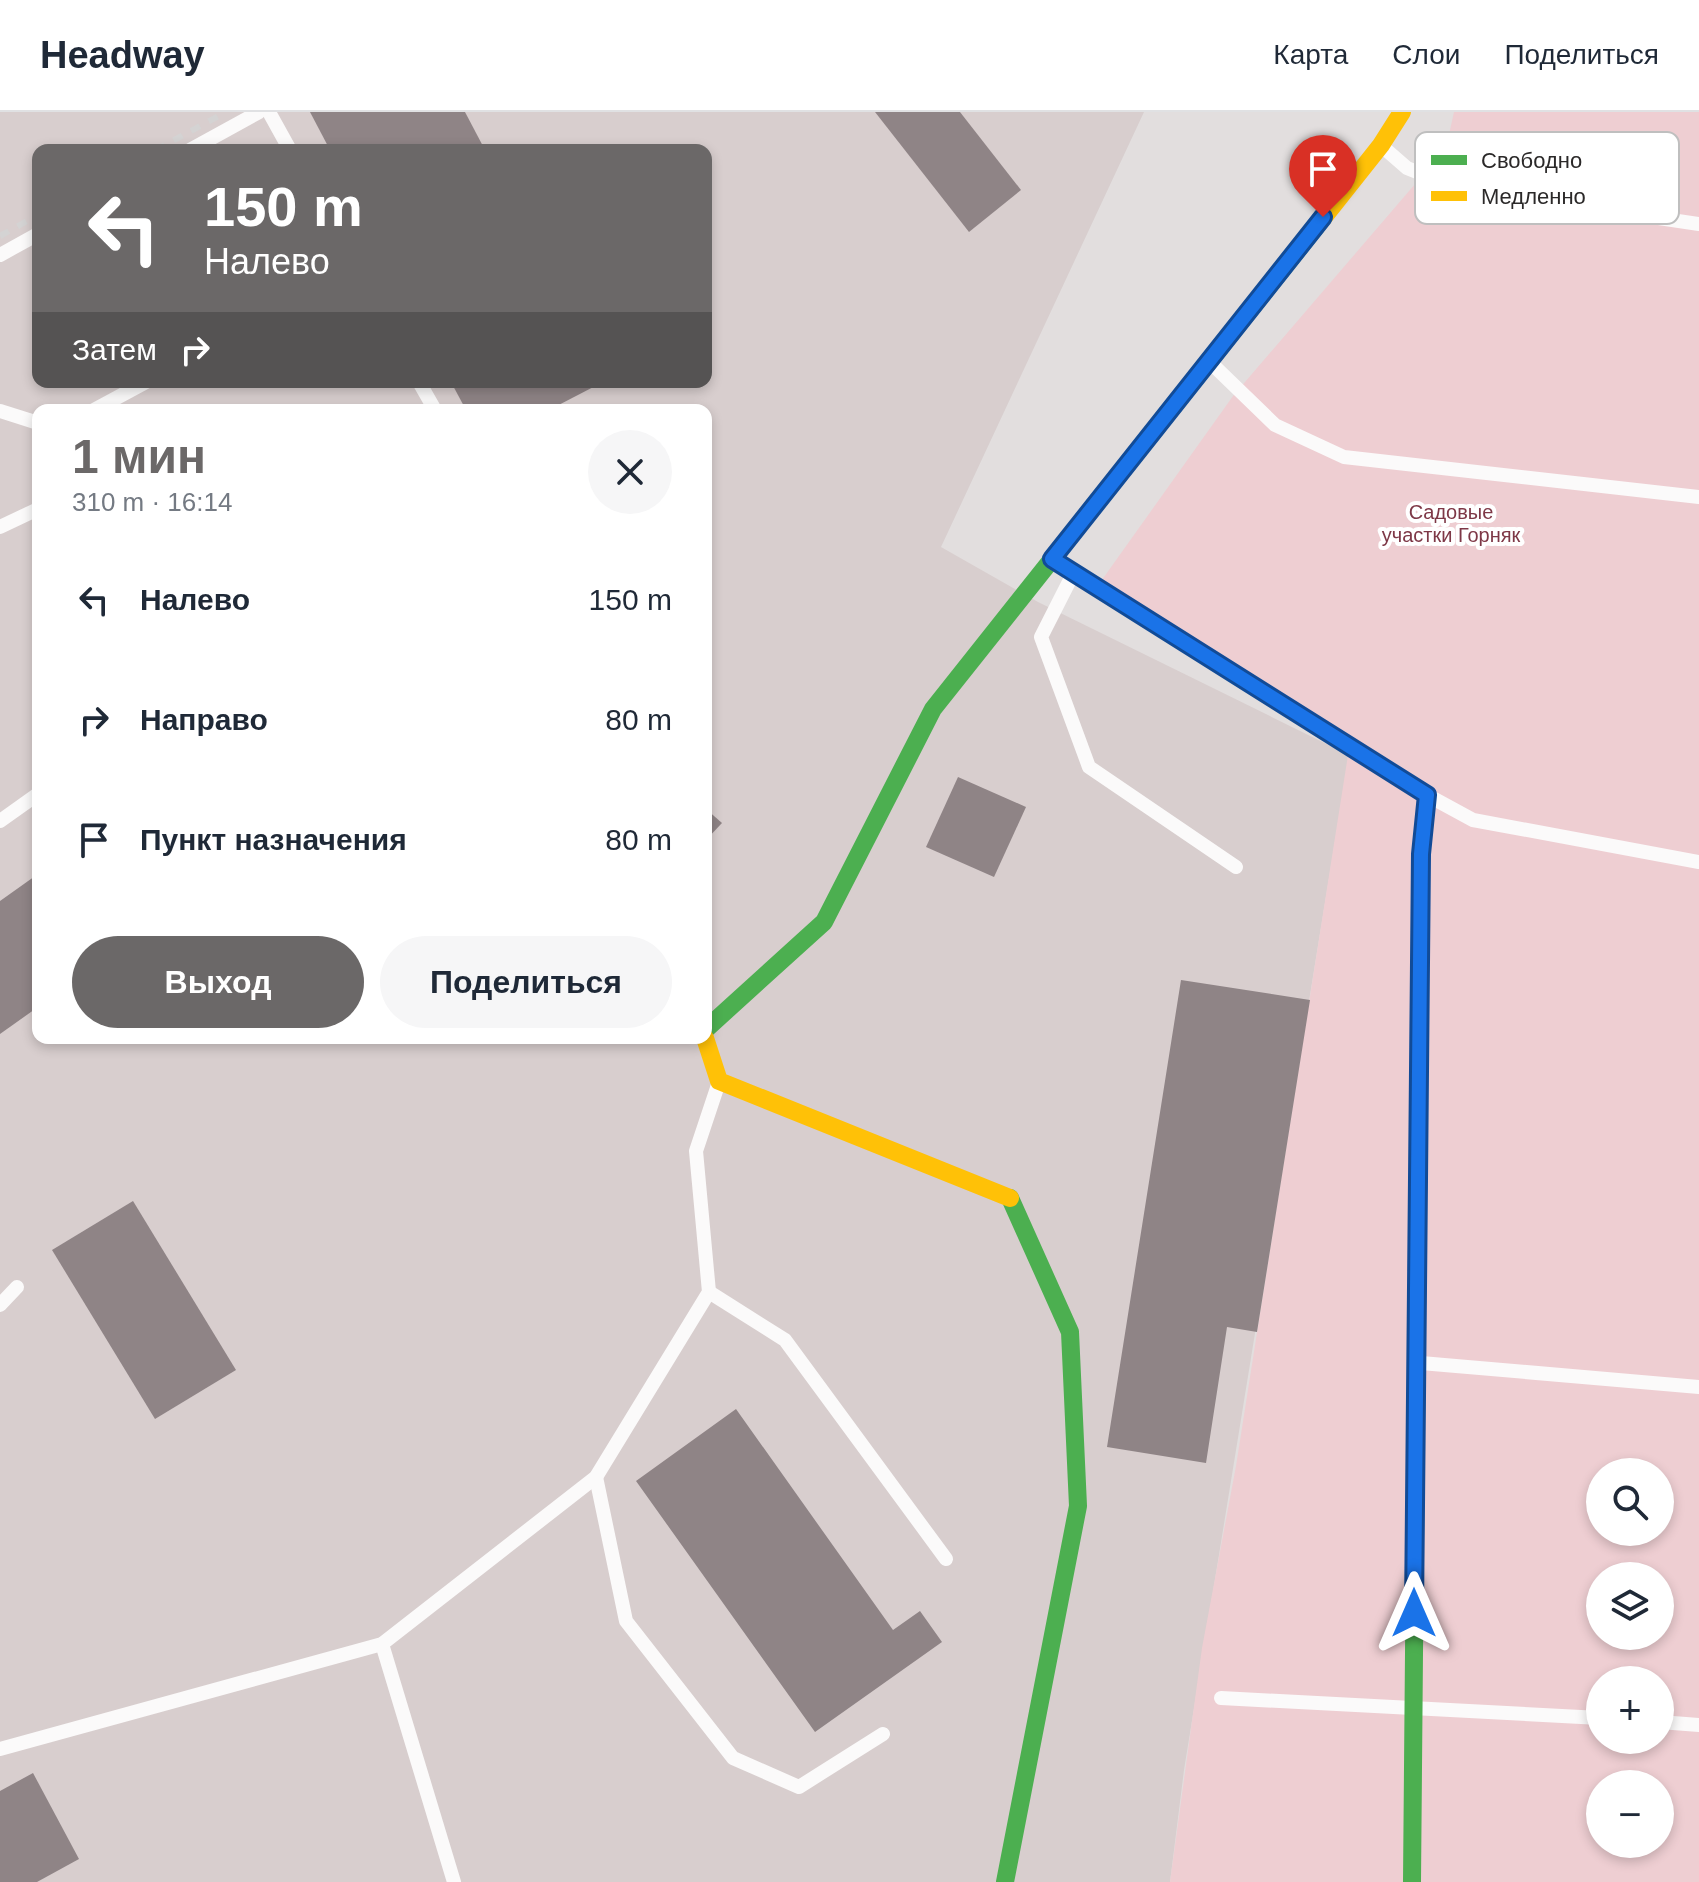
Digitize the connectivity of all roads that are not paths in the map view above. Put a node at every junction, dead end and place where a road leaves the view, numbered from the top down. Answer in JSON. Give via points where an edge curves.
{"nodes":[{"id":1,"x":259,"y":112,"type":"edge"},
{"id":2,"x":269,"y":112,"type":"edge"},
{"id":3,"x":1402,"y":112,"type":"edge"},
{"id":4,"x":201,"y":144,"type":"edge"},
{"id":5,"x":287,"y":144,"type":"edge"},
{"id":6,"x":1381,"y":145,"type":"junction"},
{"id":7,"x":1415,"y":171,"type":"edge"},
{"id":8,"x":1679,"y":221,"type":"edge"},
{"id":9,"x":1699,"y":224,"type":"edge"},
{"id":10,"x":32,"y":237,"type":"edge"},
{"id":11,"x":0,"y":255,"type":"edge"},
{"id":12,"x":1209,"y":361,"type":"junction"},
{"id":13,"x":135,"y":388,"type":"edge"},
{"id":14,"x":105,"y":404,"type":"edge"},
{"id":15,"x":0,"y":411,"type":"edge"},
{"id":16,"x":32,"y":421,"type":"edge"},
{"id":17,"x":1699,"y":497,"type":"edge"},
{"id":18,"x":32,"y":512,"type":"edge"},
{"id":19,"x":0,"y":527,"type":"edge"},
{"id":20,"x":1052,"y":559,"type":"junction"},
{"id":21,"x":1074,"y":572,"type":"junction"},
{"id":22,"x":1427,"y":795,"type":"junction"},
{"id":23,"x":32,"y":798,"type":"edge"},
{"id":24,"x":0,"y":821,"type":"edge"},
{"id":25,"x":1699,"y":862,"type":"edge"},
{"id":26,"x":1236,"y":867,"type":"dead end"},
{"id":27,"x":712,"y":1024,"type":"edge"},
{"id":28,"x":707,"y":1044,"type":"edge"},
{"id":29,"x":719,"y":1081,"type":"junction"},
{"id":30,"x":17,"y":1287,"type":"dead end"},
{"id":31,"x":709,"y":1292,"type":"junction"},
{"id":32,"x":0,"y":1305,"type":"edge"},
{"id":33,"x":1416,"y":1363,"type":"junction"},
{"id":34,"x":1699,"y":1387,"type":"edge"},
{"id":35,"x":596,"y":1477,"type":"junction"},
{"id":36,"x":946,"y":1559,"type":"dead end"},
{"id":37,"x":382,"y":1644,"type":"junction"},
{"id":38,"x":1221,"y":1698,"type":"dead end"},
{"id":39,"x":1413,"y":1706,"type":"junction"},
{"id":40,"x":1586,"y":1717,"type":"edge"},
{"id":41,"x":1674,"y":1723,"type":"edge"},
{"id":42,"x":1699,"y":1725,"type":"edge"},
{"id":43,"x":883,"y":1734,"type":"dead end"},
{"id":44,"x":0,"y":1749,"type":"edge"},
{"id":45,"x":454,"y":1882,"type":"edge"},
{"id":46,"x":1005,"y":1882,"type":"edge"},
{"id":47,"x":1412,"y":1882,"type":"edge"}],
"edges":[{"from":1,"to":4,"type":"lane"},
{"from":2,"to":5,"type":"lane"},
{"from":3,"to":6,"type":"street"},
{"from":6,"to":7,"type":"lane"},
{"from":6,"to":12,"type":"street"},
{"from":8,"to":9,"type":"lane"},
{"from":10,"to":11,"type":"lane"},
{"from":12,"to":17,"type":"lane","via":[[1275,425],[1344,457]]},
{"from":12,"to":20,"type":"street"},
{"from":13,"to":14,"type":"lane"},
{"from":15,"to":16,"type":"lane"},
{"from":18,"to":19,"type":"lane"},
{"from":20,"to":21,"type":"lane"},
{"from":20,"to":27,"type":"street","via":[[933,709],[824,922]]},
{"from":21,"to":22,"type":"lane"},
{"from":21,"to":26,"type":"lane","via":[[1041,637],[1089,767]]},
{"from":22,"to":25,"type":"lane","via":[[1473,820]]},
{"from":22,"to":33,"type":"street","via":[[1421,854]]},
{"from":23,"to":24,"type":"lane"},
{"from":28,"to":29,"type":"street"},
{"from":29,"to":31,"type":"lane","via":[[696,1151]]},
{"from":29,"to":46,"type":"street","via":[[1009,1195],[1070,1332],[1078,1506]]},
{"from":30,"to":32,"type":"lane"},
{"from":31,"to":35,"type":"lane"},
{"from":31,"to":36,"type":"lane","via":[[785,1340]]},
{"from":33,"to":34,"type":"lane"},
{"from":33,"to":39,"type":"street"},
{"from":35,"to":37,"type":"lane"},
{"from":35,"to":43,"type":"lane","via":[[626,1621],[733,1758],[799,1787]]},
{"from":37,"to":44,"type":"lane"},
{"from":37,"to":45,"type":"lane"},
{"from":38,"to":39,"type":"lane"},
{"from":39,"to":40,"type":"lane"},
{"from":39,"to":47,"type":"street"},
{"from":41,"to":42,"type":"lane"}]}
